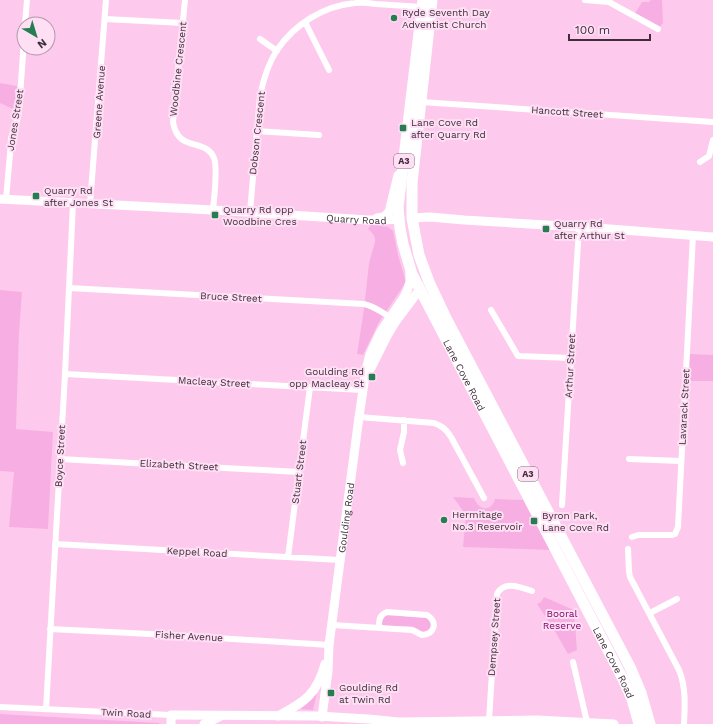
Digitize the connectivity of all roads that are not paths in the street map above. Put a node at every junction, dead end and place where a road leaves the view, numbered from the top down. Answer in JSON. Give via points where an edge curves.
{"nodes":[{"id":1,"x":27,"y":0,"type":"edge"},
{"id":2,"x":106,"y":0,"type":"edge"},
{"id":3,"x":185,"y":0,"type":"edge"},
{"id":4,"x":432,"y":0,"type":"edge"},
{"id":5,"x":585,"y":0,"type":"edge"},
{"id":6,"x":422,"y":4,"type":"edge"},
{"id":7,"x":26,"y":16,"type":"edge"},
{"id":8,"x":105,"y":19,"type":"junction"},
{"id":9,"x":305,"y":22,"type":"junction"},
{"id":10,"x":183,"y":23,"type":"junction"},
{"id":11,"x":658,"y":29,"type":"dead end"},
{"id":12,"x":260,"y":39,"type":"dead end"},
{"id":13,"x":277,"y":51,"type":"junction"},
{"id":14,"x":23,"y":56,"type":"edge"},
{"id":15,"x":329,"y":70,"type":"dead end"},
{"id":16,"x":421,"y":102,"type":"junction"},
{"id":17,"x":713,"y":122,"type":"edge"},
{"id":18,"x":256,"y":131,"type":"junction"},
{"id":19,"x":319,"y":135,"type":"dead end"},
{"id":20,"x":713,"y":140,"type":"edge"},
{"id":21,"x":404,"y":162,"type":"junction"},
{"id":22,"x":700,"y":162,"type":"dead end"},
{"id":23,"x":3,"y":199,"type":"edge"},
{"id":24,"x":73,"y":203,"type":"junction"},
{"id":25,"x":90,"y":204,"type":"junction"},
{"id":26,"x":213,"y":210,"type":"junction"},
{"id":27,"x":250,"y":212,"type":"junction"},
{"id":28,"x":412,"y":218,"type":"junction"},
{"id":29,"x":399,"y":219,"type":"junction"},
{"id":30,"x":368,"y":220,"type":"junction"},
{"id":31,"x":579,"y":227,"type":"junction"},
{"id":32,"x":693,"y":235,"type":"junction"},
{"id":33,"x":713,"y":237,"type":"edge"},
{"id":34,"x":419,"y":255,"type":"junction"},
{"id":35,"x":410,"y":268,"type":"junction"},
{"id":36,"x":69,"y":288,"type":"junction"},
{"id":37,"x":420,"y":288,"type":"junction"},
{"id":38,"x":491,"y":310,"type":"dead end"},
{"id":39,"x":393,"y":319,"type":"junction"},
{"id":40,"x":571,"y":358,"type":"junction"},
{"id":41,"x":65,"y":374,"type":"junction"},
{"id":42,"x":310,"y":387,"type":"junction"},
{"id":43,"x":363,"y":390,"type":"junction"},
{"id":44,"x":359,"y":417,"type":"junction"},
{"id":45,"x":404,"y":420,"type":"junction"},
{"id":46,"x":60,"y":459,"type":"junction"},
{"id":47,"x":628,"y":459,"type":"dead end"},
{"id":48,"x":681,"y":461,"type":"junction"},
{"id":49,"x":402,"y":463,"type":"dead end"},
{"id":50,"x":299,"y":472,"type":"junction"},
{"id":51,"x":484,"y":498,"type":"dead end"},
{"id":52,"x":562,"y":505,"type":"dead end"},
{"id":53,"x":632,"y":537,"type":"dead end"},
{"id":54,"x":55,"y":544,"type":"junction"},
{"id":55,"x":628,"y":549,"type":"dead end"},
{"id":56,"x":288,"y":557,"type":"junction"},
{"id":57,"x":340,"y":560,"type":"junction"},
{"id":58,"x":532,"y":591,"type":"dead end"},
{"id":59,"x":677,"y":599,"type":"dead end"},
{"id":60,"x":650,"y":613,"type":"junction"},
{"id":61,"x":332,"y":625,"type":"junction"},
{"id":62,"x":379,"y":628,"type":"junction"},
{"id":63,"x":50,"y":629,"type":"junction"},
{"id":64,"x":329,"y":645,"type":"junction"},
{"id":65,"x":573,"y":662,"type":"dead end"},
{"id":66,"x":323,"y":671,"type":"junction"},
{"id":67,"x":307,"y":698,"type":"joint"},
{"id":68,"x":0,"y":706,"type":"edge"},
{"id":69,"x":46,"y":709,"type":"junction"},
{"id":70,"x":222,"y":716,"type":"junction"},
{"id":71,"x":277,"y":716,"type":"junction"},
{"id":72,"x":320,"y":717,"type":"junction"},
{"id":73,"x":173,"y":720,"type":"edge"},
{"id":74,"x":489,"y":720,"type":"junction"},
{"id":75,"x":587,"y":722,"type":"junction"},
{"id":76,"x":204,"y":724,"type":"edge"},
{"id":77,"x":614,"y":724,"type":"edge"},
{"id":78,"x":639,"y":724,"type":"edge"},
{"id":79,"x":650,"y":724,"type":"edge"},
{"id":80,"x":684,"y":724,"type":"edge"}],
"edges":[{"from":1,"to":7,"type":"street"},
{"from":2,"to":8,"type":"street","name":"Greene Avenue"},
{"from":3,"to":10,"type":"street","name":"Woodbine Crescent"},
{"from":4,"to":16,"type":"highway","name":"Lane Cove Road","number":"A3"},
{"from":5,"to":11,"type":"street","via":[[609,2]]},
{"from":6,"to":9,"type":"street","name":"Dobson Crescent","via":[[357,2],[322,11]]},
{"from":6,"to":21,"type":"highway","name":"Lane Cove Road","number":"A3"},
{"from":8,"to":10,"type":"street"},
{"from":8,"to":25,"type":"street","name":"Greene Avenue"},
{"from":9,"to":13,"type":"street","name":"Dobson Crescent"},
{"from":9,"to":15,"type":"street"},
{"from":10,"to":26,"type":"street","name":"Woodbine Crescent","via":[[174,126],[181,138],[191,144],[202,146],[213,155],[216,165]]},
{"from":12,"to":13,"type":"street"},
{"from":13,"to":18,"type":"street","name":"Dobson Crescent","via":[[263,83]]},
{"from":14,"to":23,"type":"street","name":"Jones Street","via":[[19,111],[11,138]]},
{"from":16,"to":17,"type":"street","name":"Hancott Street"},
{"from":16,"to":28,"type":"highway","name":"Lane Cove Road","number":"A3","via":[[412,183]]},
{"from":18,"to":19,"type":"street"},
{"from":18,"to":27,"type":"street","name":"Dobson Crescent"},
{"from":20,"to":22,"type":"street","via":[[708,156]]},
{"from":21,"to":29,"type":"highway","name":"Lane Cove Road","number":"A3","via":[[398,207]]},
{"from":21,"to":30,"type":"street","via":[[390,210],[382,217]]},
{"from":23,"to":24,"type":"street","name":"Quarry Road"},
{"from":24,"to":25,"type":"street","name":"Quarry Road"},
{"from":24,"to":36,"type":"street","name":"Boyce Street"},
{"from":25,"to":26,"type":"street","name":"Quarry Road"},
{"from":26,"to":27,"type":"street","name":"Quarry Road"},
{"from":27,"to":30,"type":"street","name":"Quarry Road"},
{"from":28,"to":29,"type":"highway","name":"Quarry Road"},
{"from":28,"to":31,"type":"street","name":"Quarry Road"},
{"from":28,"to":34,"type":"highway","name":"Lane Cove Road","number":"A3"},
{"from":29,"to":30,"type":"street","name":"Quarry Road"},
{"from":29,"to":35,"type":"highway","name":"Lane Cove Road","number":"A3"},
{"from":31,"to":32,"type":"street","name":"Quarry Road"},
{"from":31,"to":40,"type":"street","name":"Arthur Street"},
{"from":32,"to":33,"type":"street","name":"Quarry Road"},
{"from":32,"to":48,"type":"street","name":"Lavarack Street"},
{"from":34,"to":37,"type":"highway","via":[[422,281]]},
{"from":34,"to":79,"type":"highway","name":"Lane Cove Road","number":"A3","via":[[447,320],[630,667],[641,692]]},
{"from":35,"to":37,"type":"highway","name":"Lane Cove Road","number":"A3"},
{"from":35,"to":39,"type":"street","name":"Goulding Road","via":[[407,292]]},
{"from":36,"to":39,"type":"street","name":"Bruce Street","via":[[364,304]]},
{"from":36,"to":41,"type":"street","name":"Boyce Street"},
{"from":37,"to":39,"type":"street","name":"Goulding Road"},
{"from":37,"to":78,"type":"highway","name":"Lane Cove Road","number":"A3","via":[[624,679]]},
{"from":38,"to":40,"type":"street","via":[[518,356]]},
{"from":39,"to":43,"type":"street","name":"Goulding Road","via":[[381,331],[370,354]]},
{"from":40,"to":52,"type":"street","name":"Arthur Street"},
{"from":41,"to":42,"type":"street","name":"Macleay Street"},
{"from":41,"to":46,"type":"street","name":"Boyce Street"},
{"from":42,"to":43,"type":"street","name":"Macleay Street"},
{"from":42,"to":50,"type":"street","name":"Stuart Street"},
{"from":43,"to":44,"type":"street","name":"Goulding Road"},
{"from":44,"to":45,"type":"street"},
{"from":44,"to":57,"type":"street","name":"Goulding Road"},
{"from":45,"to":49,"type":"street","via":[[400,450]]},
{"from":45,"to":51,"type":"street","via":[[434,422],[447,430]]},
{"from":46,"to":50,"type":"street","name":"Elizabeth Street"},
{"from":46,"to":54,"type":"street","name":"Boyce Street"},
{"from":47,"to":48,"type":"street"},
{"from":48,"to":53,"type":"street","name":"Lavarack Street","via":[[678,527],[675,534]]},
{"from":50,"to":56,"type":"street","name":"Stuart Street"},
{"from":54,"to":56,"type":"street","name":"Keppel Road"},
{"from":54,"to":63,"type":"street","name":"Boyce Street"},
{"from":55,"to":60,"type":"street","via":[[630,576]]},
{"from":56,"to":57,"type":"street","name":"Keppel Road"},
{"from":57,"to":61,"type":"street","name":"Goulding Road"},
{"from":58,"to":74,"type":"street","name":"Dempsey Street","via":[[506,586],[497,594]]},
{"from":59,"to":60,"type":"street"},
{"from":60,"to":80,"type":"street","via":[[683,680]]},
{"from":61,"to":62,"type":"street"},
{"from":61,"to":64,"type":"street","name":"Goulding Road"},
{"from":62,"to":62,"type":"street","via":[[381,616],[387,612],[427,615],[432,618],[434,625],[430,633],[422,635],[412,630]]},
{"from":63,"to":64,"type":"street","name":"Fisher Avenue"},
{"from":63,"to":69,"type":"street","name":"Boyce Street"},
{"from":64,"to":66,"type":"street","name":"Goulding Road"},
{"from":64,"to":72,"type":"street","name":"Goulding Road","via":[[328,672]]},
{"from":65,"to":75,"type":"street"},
{"from":66,"to":67,"type":"street","name":"Goulding Road","via":[[318,685]]},
{"from":66,"to":72,"type":"street"},
{"from":67,"to":71,"type":"street","name":"Twin Road"},
{"from":68,"to":69,"type":"street","name":"Twin Road"},
{"from":69,"to":73,"type":"street","name":"Twin Road"},
{"from":70,"to":71,"type":"street","name":"Twin Road"},
{"from":70,"to":73,"type":"street","name":"Twin Road"},
{"from":70,"to":76,"type":"street"},
{"from":71,"to":72,"type":"street","name":"Twin Road"},
{"from":72,"to":74,"type":"street","name":"Twin Road","via":[[399,722]]},
{"from":74,"to":75,"type":"street","name":"Twin Road"},
{"from":75,"to":77,"type":"street","name":"Twin Road"}]}
